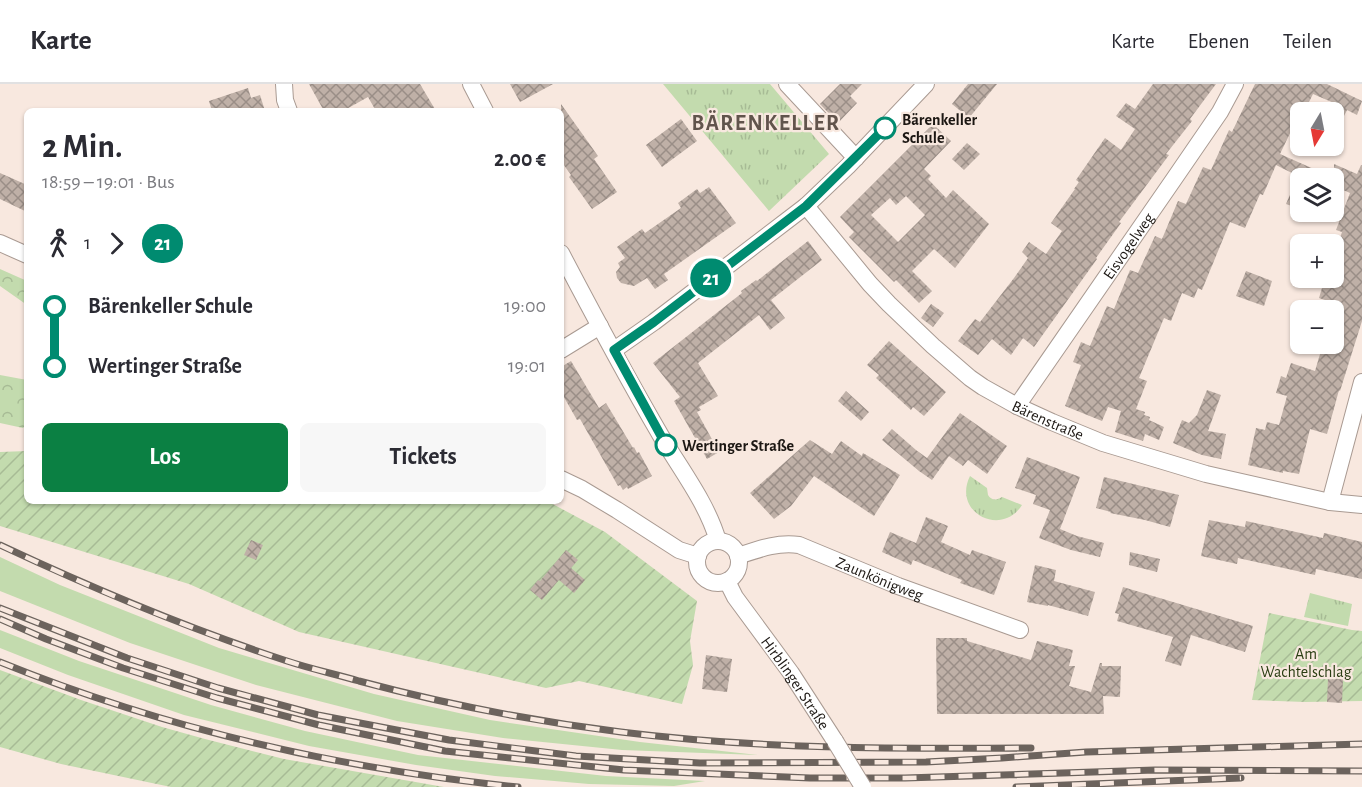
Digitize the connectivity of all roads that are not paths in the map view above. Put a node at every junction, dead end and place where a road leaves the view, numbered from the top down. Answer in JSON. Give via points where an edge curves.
{"nodes":[{"id":1,"x":284,"y":84,"type":"edge"},
{"id":2,"x":471,"y":84,"type":"edge"},
{"id":3,"x":786,"y":84,"type":"edge"},
{"id":4,"x":926,"y":84,"type":"edge"},
{"id":5,"x":1235,"y":84,"type":"edge"},
{"id":6,"x":288,"y":108,"type":"edge"},
{"id":7,"x":483,"y":108,"type":"edge"},
{"id":8,"x":856,"y":158,"type":"junction"},
{"id":9,"x":806,"y":206,"type":"junction"},
{"id":10,"x":0,"y":243,"type":"edge"},
{"id":11,"x":24,"y":254,"type":"edge"},
{"id":12,"x":564,"y":259,"type":"edge"},
{"id":13,"x":600,"y":326,"type":"junction"},
{"id":14,"x":564,"y":348,"type":"edge"},
{"id":15,"x":614,"y":350,"type":"junction"},
{"id":16,"x":1362,"y":382,"type":"edge"},
{"id":17,"x":1017,"y":406,"type":"junction"},
{"id":18,"x":564,"y":480,"type":"edge"},
{"id":19,"x":1330,"y":502,"type":"junction"},
{"id":20,"x":1362,"y":505,"type":"edge"},
{"id":21,"x":718,"y":541,"type":"junction"},
{"id":22,"x":698,"y":556,"type":"junction"},
{"id":23,"x":738,"y":556,"type":"junction"},
{"id":24,"x":727,"y":581,"type":"junction"},
{"id":25,"x":1020,"y":630,"type":"dead end"},
{"id":26,"x":863,"y":787,"type":"edge"}],
"edges":[{"from":1,"to":6,"type":"street"},
{"from":2,"to":7,"type":"street"},
{"from":3,"to":8,"type":"street"},
{"from":4,"to":8,"type":"street"},
{"from":5,"to":17,"type":"street","name":"Eisvogelweg","via":[[1220,112]]},
{"from":8,"to":9,"type":"street"},
{"from":9,"to":15,"type":"street"},
{"from":9,"to":17,"type":"street","name":"Bärenstraße","via":[[870,284],[933,346],[970,378]]},
{"from":10,"to":11,"type":"street"},
{"from":12,"to":13,"type":"street"},
{"from":13,"to":14,"type":"street"},
{"from":13,"to":15,"type":"street"},
{"from":15,"to":21,"type":"street","via":[[699,498]]},
{"from":16,"to":19,"type":"street"},
{"from":17,"to":19,"type":"street","name":"Bärenstraße","via":[[1103,443],[1206,474]]},
{"from":18,"to":22,"type":"street","via":[[679,549]]},
{"from":19,"to":20,"type":"street","name":"Bärenstraße"},
{"from":21,"to":22,"type":"street","via":[[706,545]]},
{"from":21,"to":23,"type":"street","via":[[732,545]]},
{"from":22,"to":24,"type":"street","via":[[703,576],[715,582]]},
{"from":23,"to":24,"type":"street","via":[[736,573]]},
{"from":23,"to":25,"type":"street","name":"Zaunkönigweg","via":[[774,545],[799,545]]},
{"from":24,"to":26,"type":"street","name":"Hirblinger Straße","bridge":true}]}
